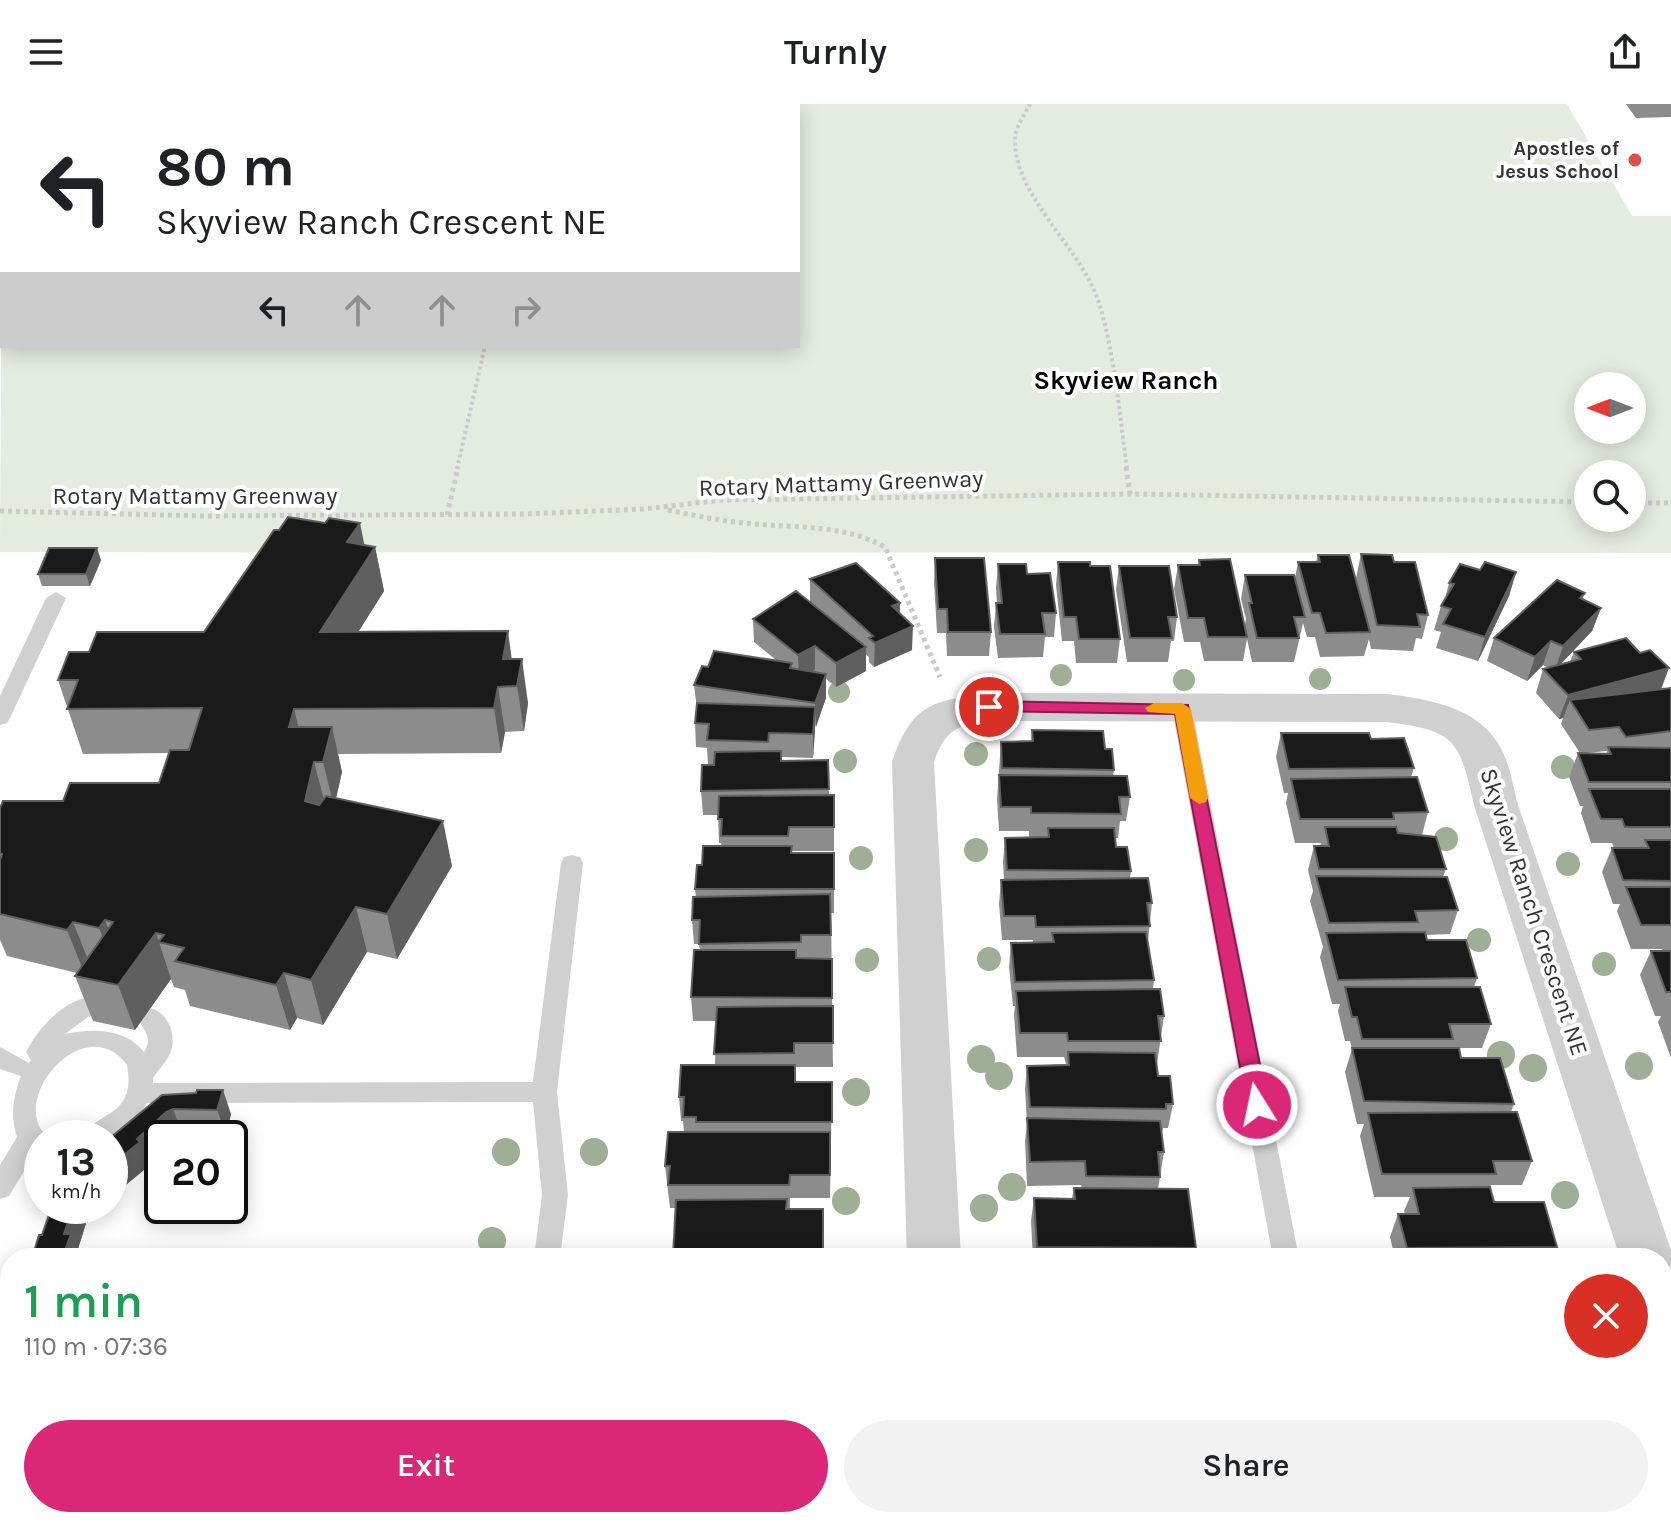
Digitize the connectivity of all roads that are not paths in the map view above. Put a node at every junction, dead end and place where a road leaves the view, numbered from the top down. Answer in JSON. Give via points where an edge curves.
{"nodes":[{"id":1,"x":56,"y":598,"type":"dead end"},
{"id":2,"x":1182,"y":709,"type":"junction"},
{"id":3,"x":0,"y":718,"type":"edge"},
{"id":4,"x":572,"y":863,"type":"dead end"},
{"id":5,"x":103,"y":1005,"type":"edge"},
{"id":6,"x":148,"y":1016,"type":"dead end"},
{"id":7,"x":19,"y":1059,"type":"edge"},
{"id":8,"x":141,"y":1084,"type":"junction"},
{"id":9,"x":544,"y":1092,"type":"junction"},
{"id":10,"x":121,"y":1120,"type":"edge"},
{"id":11,"x":24,"y":1140,"type":"edge"},
{"id":12,"x":24,"y":1158,"type":"edge"},
{"id":13,"x":0,"y":1188,"type":"edge"},
{"id":14,"x":548,"y":1248,"type":"edge"},
{"id":15,"x":934,"y":1248,"type":"edge"},
{"id":16,"x":1284,"y":1248,"type":"edge"},
{"id":17,"x":1644,"y":1248,"type":"edge"}],
"edges":[{"from":1,"to":3,"type":"lane"},
{"from":2,"to":15,"type":"street","name":"Skyview Ranch Crescent NE","via":[[989,707],[953,712],[923,732],[913,762]]},
{"from":2,"to":16,"type":"lane"},
{"from":2,"to":17,"type":"street","name":"Skyview Ranch Crescent NE","via":[[1387,708],[1428,713],[1460,725],[1484,755]]},
{"from":4,"to":9,"type":"lane"},
{"from":5,"to":7,"type":"lane","via":[[85,1007],[59,1021]]},
{"from":6,"to":8,"type":"lane","via":[[160,1029],[160,1049]]},
{"from":7,"to":8,"type":"lane","via":[[60,1043],[105,1039],[137,1058]]},
{"from":7,"to":11,"type":"lane","via":[[1,1102],[2,1119]]},
{"from":8,"to":9,"type":"lane"},
{"from":8,"to":10,"type":"lane"},
{"from":9,"to":14,"type":"lane","via":[[555,1195]]},
{"from":12,"to":13,"type":"lane"}]}
